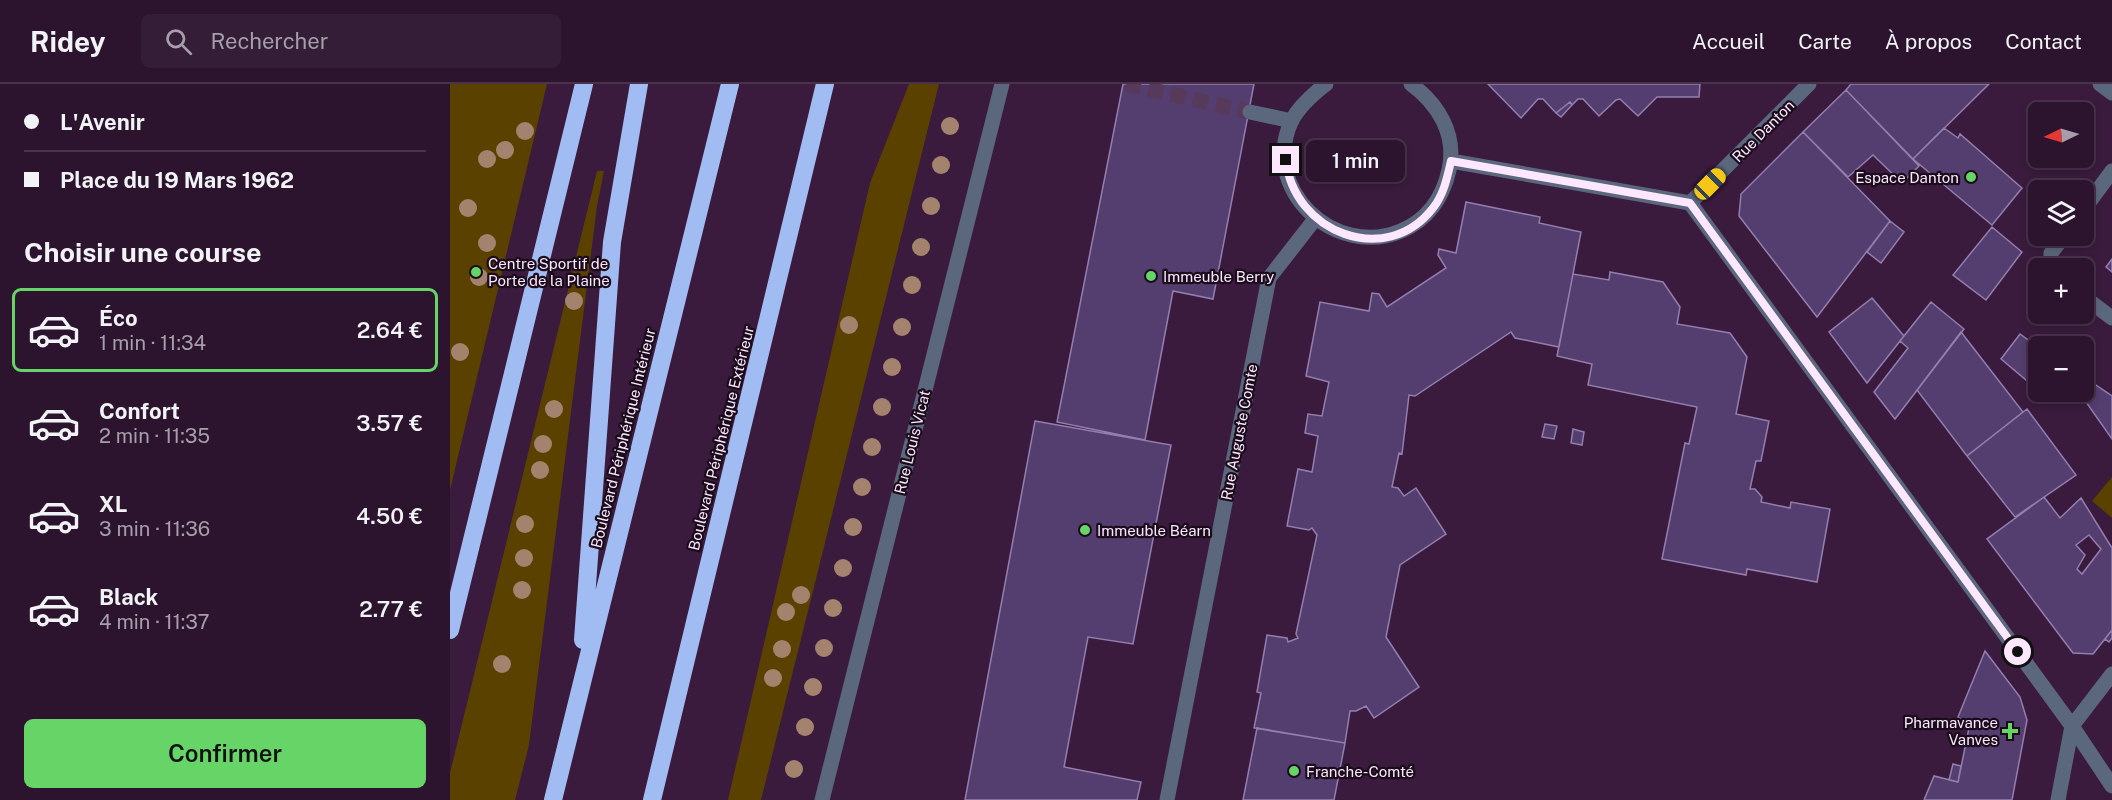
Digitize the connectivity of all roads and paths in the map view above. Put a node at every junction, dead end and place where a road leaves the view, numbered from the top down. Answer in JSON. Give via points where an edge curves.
{"nodes":[{"id":1,"x":584,"y":84,"type":"edge"},
{"id":2,"x":639,"y":84,"type":"edge"},
{"id":3,"x":730,"y":84,"type":"edge"},
{"id":4,"x":825,"y":84,"type":"edge"},
{"id":5,"x":833,"y":84,"type":"edge"},
{"id":6,"x":1002,"y":84,"type":"edge"},
{"id":7,"x":1326,"y":84,"type":"edge"},
{"id":8,"x":1411,"y":84,"type":"edge"},
{"id":9,"x":2100,"y":84,"type":"edge"},
{"id":10,"x":1807,"y":85,"type":"edge"},
{"id":11,"x":2112,"y":93,"type":"edge"},
{"id":12,"x":1250,"y":112,"type":"tunnel mouth"},
{"id":13,"x":817,"y":116,"type":"junction"},
{"id":14,"x":1292,"y":121,"type":"junction"},
{"id":15,"x":1451,"y":161,"type":"junction"},
{"id":16,"x":2112,"y":171,"type":"edge"},
{"id":17,"x":2094,"y":195,"type":"edge"},
{"id":18,"x":1690,"y":203,"type":"junction"},
{"id":19,"x":1315,"y":219,"type":"junction"},
{"id":20,"x":2094,"y":304,"type":"edge"},
{"id":21,"x":2112,"y":318,"type":"edge"},
{"id":22,"x":450,"y":630,"type":"edge"},
{"id":23,"x":2112,"y":674,"type":"edge"},
{"id":24,"x":579,"y":690,"type":"junction"},
{"id":25,"x":2072,"y":726,"type":"junction"},
{"id":26,"x":660,"y":768,"type":"junction"},
{"id":27,"x":2112,"y":786,"type":"edge"},
{"id":28,"x":553,"y":800,"type":"edge"},
{"id":29,"x":652,"y":800,"type":"edge"},
{"id":30,"x":659,"y":800,"type":"edge"},
{"id":31,"x":822,"y":800,"type":"edge"},
{"id":32,"x":1167,"y":800,"type":"edge"},
{"id":33,"x":2058,"y":800,"type":"edge"}],
"edges":[{"from":1,"to":22,"type":"highway"},
{"from":2,"to":24,"type":"highway","via":[[612,242]]},
{"from":3,"to":24,"type":"highway","name":"Boulevard Périphérique Intérieur"},
{"from":4,"to":13,"type":"highway","name":"Boulevard Périphérique Extérieur"},
{"from":5,"to":13,"type":"highway"},
{"from":6,"to":31,"type":"street","name":"Rue Louis Vicat"},
{"from":7,"to":14,"type":"street","via":[[1308,98]]},
{"from":8,"to":15,"type":"street","via":[[1427,96],[1441,115],[1449,137]]},
{"from":9,"to":11,"type":"street"},
{"from":10,"to":18,"type":"street","name":"Rue Danton"},
{"from":12,"to":14,"type":"street"},
{"from":13,"to":26,"type":"highway","name":"Boulevard Périphérique Extérieur"},
{"from":14,"to":19,"type":"street","via":[[1285,147],[1287,174],[1297,199]]},
{"from":15,"to":18,"type":"street"},
{"from":15,"to":19,"type":"street","via":[[1445,187],[1432,209],[1413,226],[1388,236],[1362,238],[1337,232]]},
{"from":16,"to":17,"type":"street"},
{"from":18,"to":25,"type":"street"},
{"from":19,"to":32,"type":"street","name":"Rue Auguste Comte","via":[[1269,278]]},
{"from":20,"to":21,"type":"street"},
{"from":23,"to":25,"type":"street"},
{"from":24,"to":28,"type":"highway","name":"Boulevard Périphérique Intérieur"},
{"from":25,"to":27,"type":"street"},
{"from":25,"to":33,"type":"street"},
{"from":26,"to":29,"type":"highway","name":"Boulevard Périphérique Extérieur"},
{"from":26,"to":30,"type":"highway"}]}
